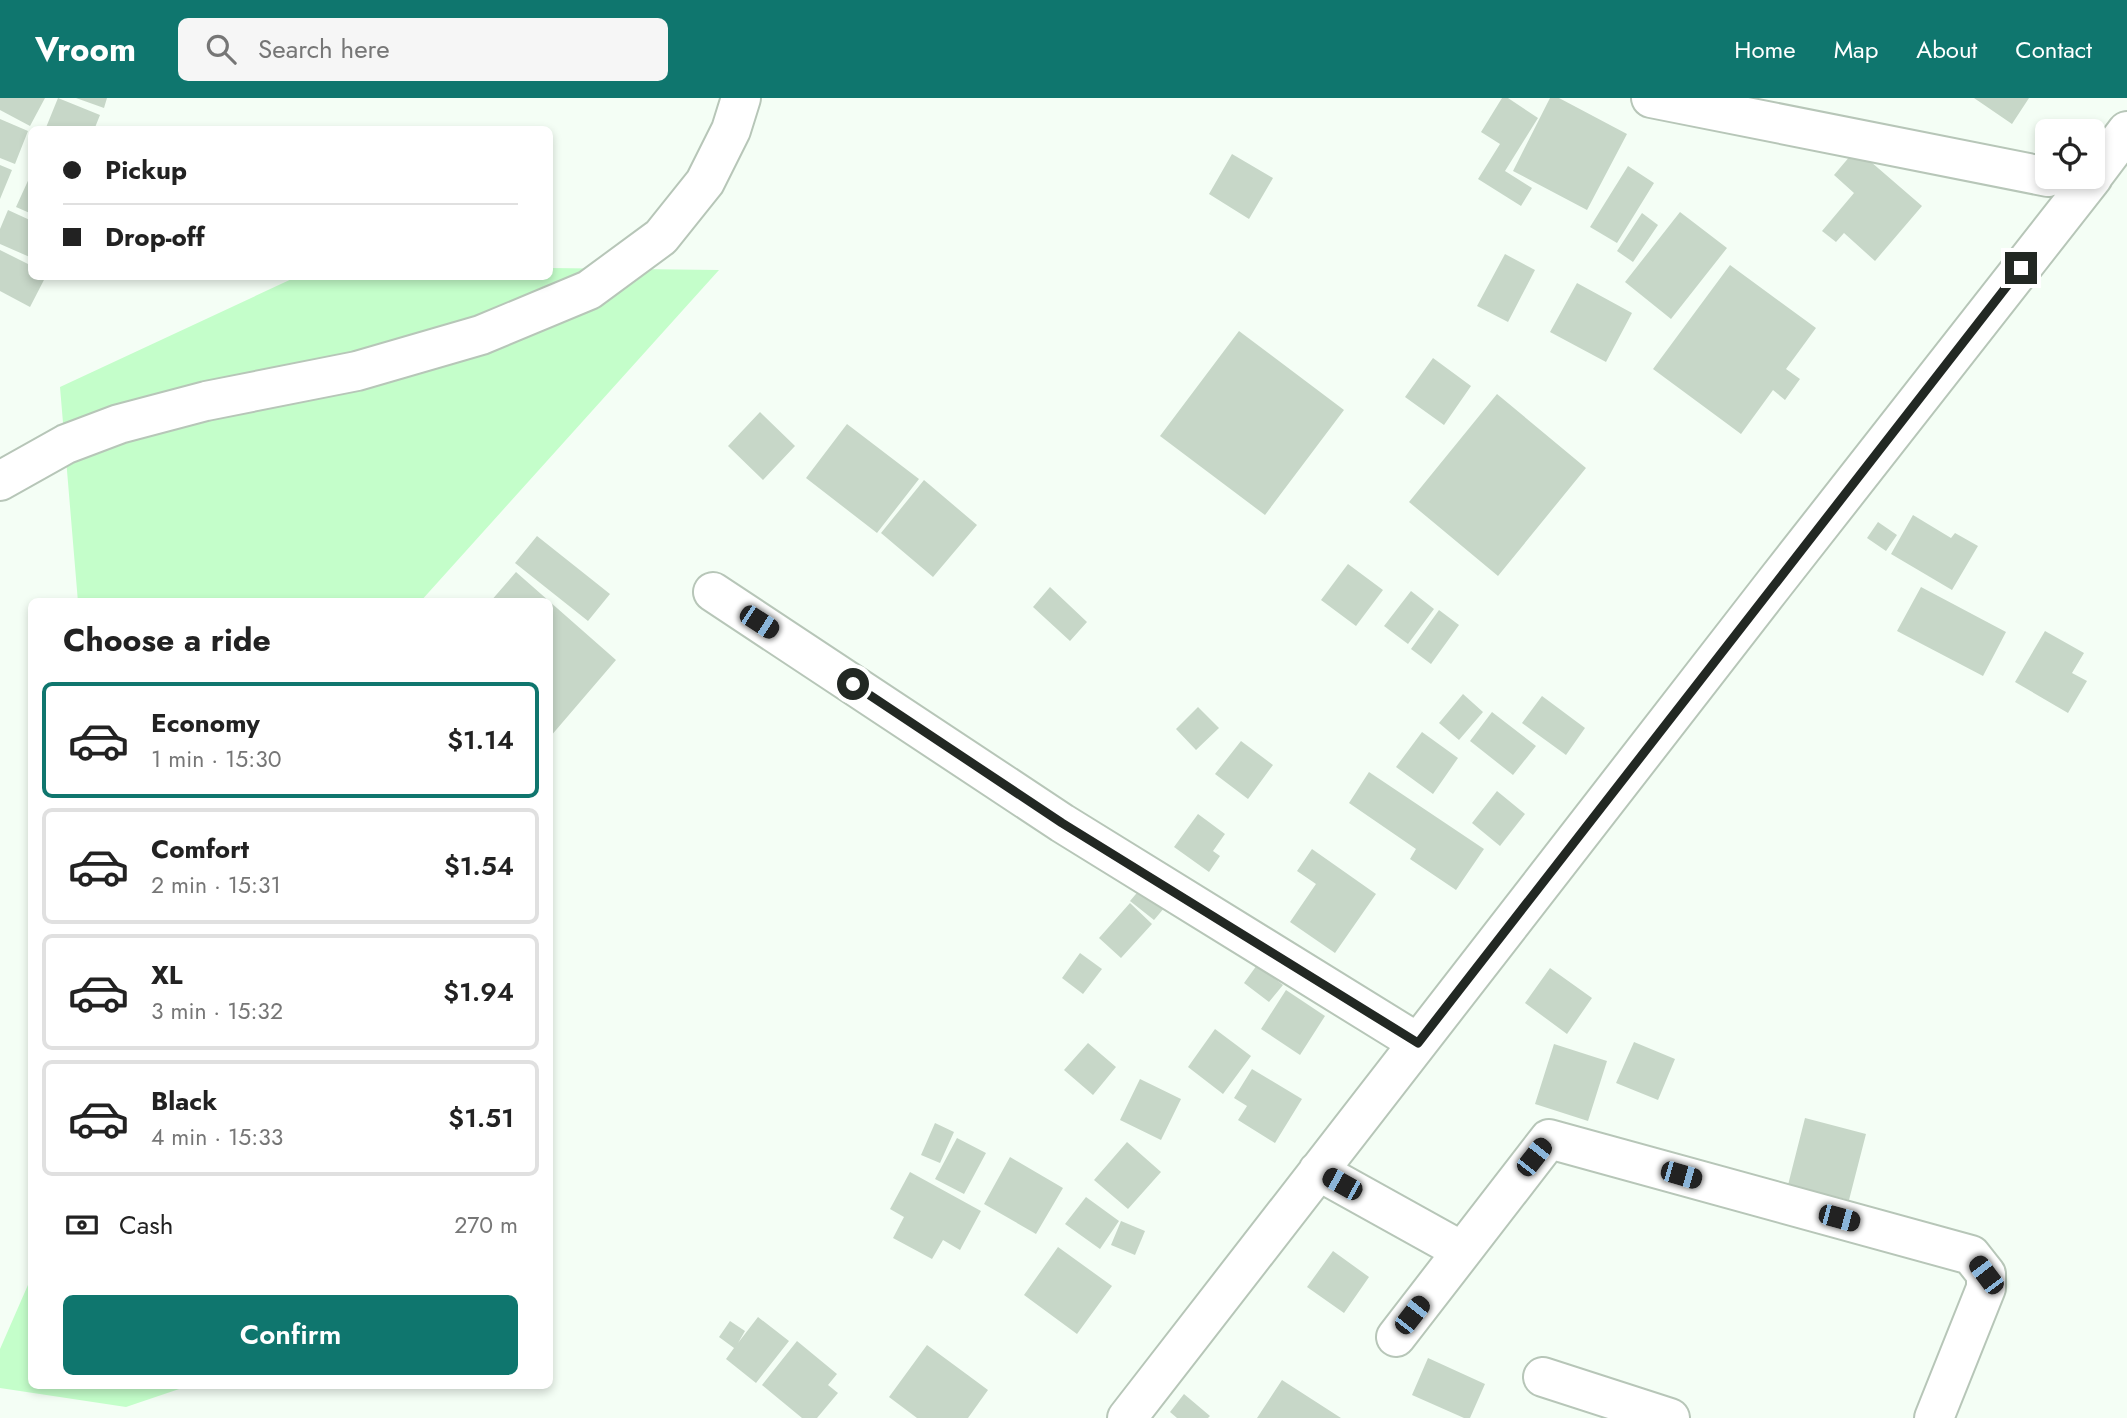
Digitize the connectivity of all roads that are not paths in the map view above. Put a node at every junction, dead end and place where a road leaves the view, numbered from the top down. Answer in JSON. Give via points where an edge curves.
{"nodes":[{"id":1,"x":741,"y":98,"type":"edge"},
{"id":2,"x":1651,"y":98,"type":"edge"},
{"id":3,"x":2127,"y":131,"type":"edge"},
{"id":4,"x":2105,"y":160,"type":"edge"},
{"id":5,"x":2035,"y":174,"type":"edge"},
{"id":6,"x":2083,"y":189,"type":"edge"},
{"id":7,"x":0,"y":481,"type":"edge"},
{"id":8,"x":713,"y":592,"type":"dead end"},
{"id":9,"x":1418,"y":1043,"type":"junction"},
{"id":10,"x":1318,"y":1171,"type":"junction"},
{"id":11,"x":1462,"y":1251,"type":"junction"},
{"id":12,"x":1396,"y":1337,"type":"dead end"},
{"id":13,"x":1543,"y":1377,"type":"dead end"},
{"id":14,"x":1127,"y":1418,"type":"edge"},
{"id":15,"x":1670,"y":1418,"type":"edge"},
{"id":16,"x":1934,"y":1418,"type":"edge"}],
"edges":[{"from":1,"to":7,"type":"street","via":[[705,182],[661,237],[589,290],[481,335],[431,350],[120,424],[66,444]]},
{"from":2,"to":5,"type":"street"},
{"from":3,"to":4,"type":"street"},
{"from":6,"to":9,"type":"street"},
{"from":8,"to":9,"type":"street","via":[[1062,823]]},
{"from":9,"to":10,"type":"street"},
{"from":10,"to":11,"type":"street"},
{"from":10,"to":14,"type":"street"},
{"from":11,"to":12,"type":"street"},
{"from":11,"to":16,"type":"street","via":[[1549,1139],[1971,1255],[1986,1275],[1986,1289]]},
{"from":13,"to":15,"type":"street"}]}
